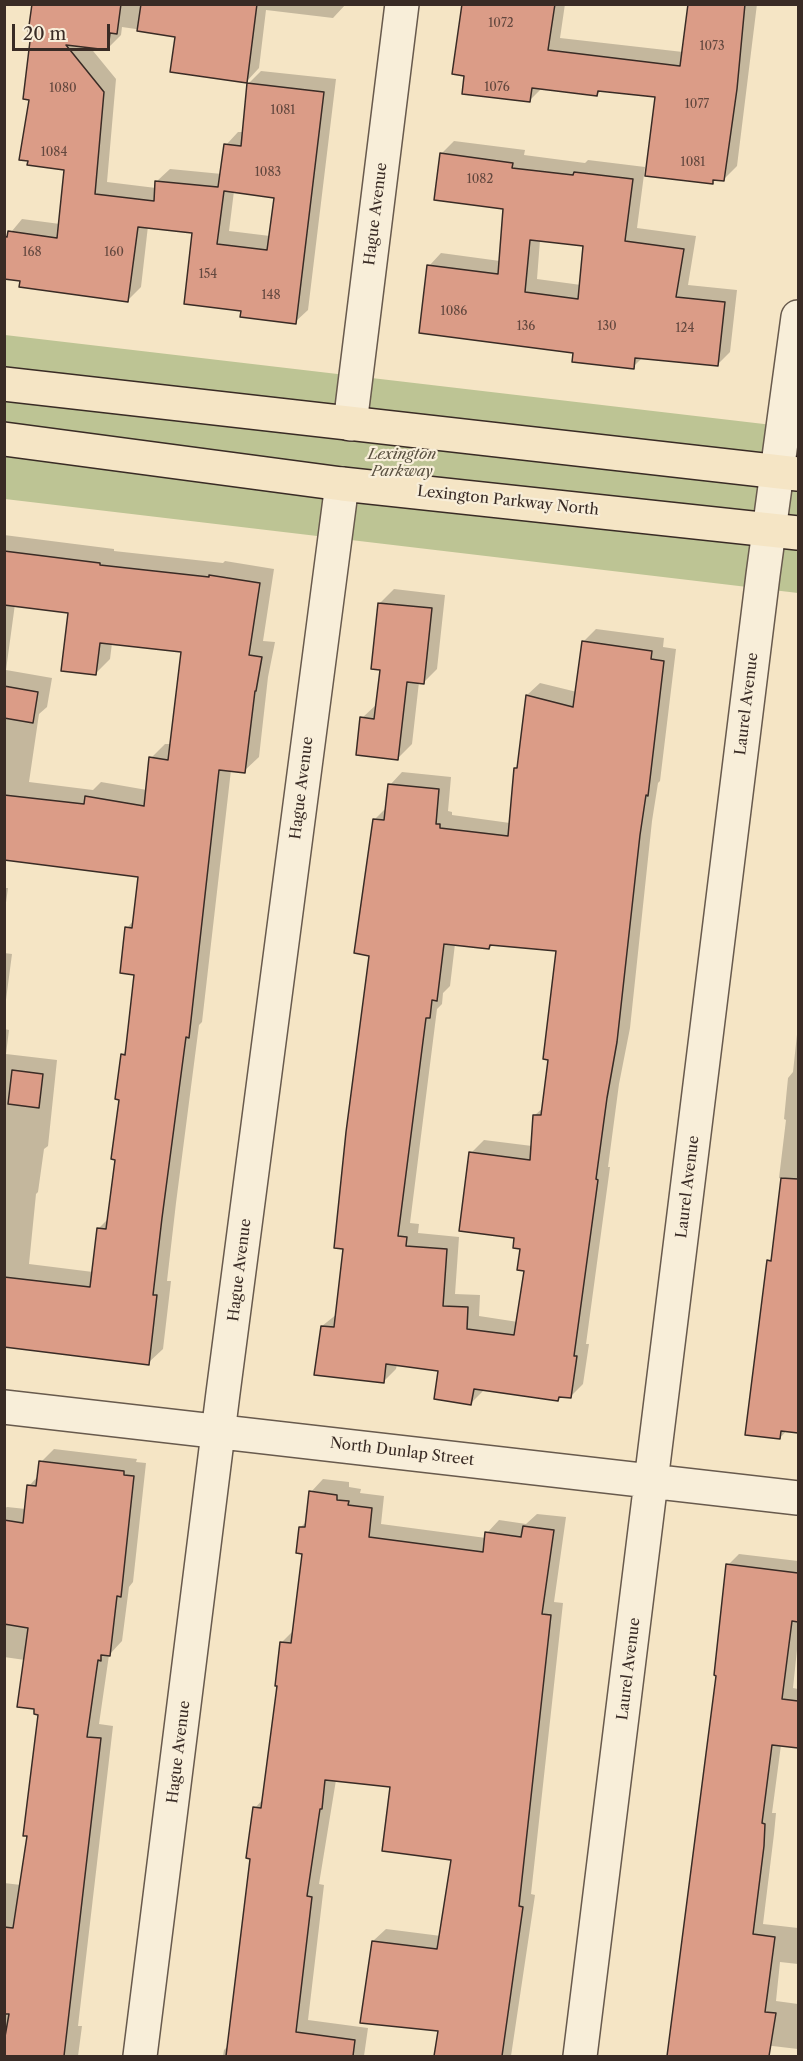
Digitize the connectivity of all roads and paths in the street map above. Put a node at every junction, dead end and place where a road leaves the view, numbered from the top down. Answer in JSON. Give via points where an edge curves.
{"nodes":[{"id":1,"x":402,"y":4,"type":"edge"},
{"id":2,"x":798,"y":317,"type":"edge"},
{"id":3,"x":4,"y":384,"type":"edge"},
{"id":4,"x":350,"y":424,"type":"junction"},
{"id":5,"x":4,"y":439,"type":"edge"},
{"id":6,"x":788,"y":473,"type":"edge"},
{"id":7,"x":342,"y":484,"type":"junction"},
{"id":8,"x":784,"y":531,"type":"edge"},
{"id":9,"x":4,"y":1407,"type":"edge"},
{"id":10,"x":219,"y":1430,"type":"junction"},
{"id":11,"x":652,"y":1481,"type":"junction"},
{"id":12,"x":798,"y":1498,"type":"edge"},
{"id":13,"x":140,"y":2056,"type":"edge"},
{"id":14,"x":580,"y":2056,"type":"edge"}],
"edges":[{"from":1,"to":4,"type":"street","name":"Hague Avenue"},
{"from":2,"to":6,"type":"street","name":"Laurel Avenue"},
{"from":3,"to":4,"type":"main road"},
{"from":4,"to":6,"type":"main road"},
{"from":5,"to":7,"type":"main road","name":"Lexington Parkway North"},
{"from":6,"to":8,"type":"street","name":"Laurel Avenue"},
{"from":7,"to":8,"type":"main road","name":"Lexington Parkway North"},
{"from":7,"to":10,"type":"street","name":"Hague Avenue"},
{"from":8,"to":11,"type":"street","name":"Laurel Avenue"},
{"from":9,"to":10,"type":"street","name":"North Dunlap Street"},
{"from":10,"to":11,"type":"street","name":"North Dunlap Street"},
{"from":10,"to":13,"type":"street","name":"Hague Avenue"},
{"from":11,"to":12,"type":"street","name":"North Dunlap Street"},
{"from":11,"to":14,"type":"street","name":"Laurel Avenue"}]}
